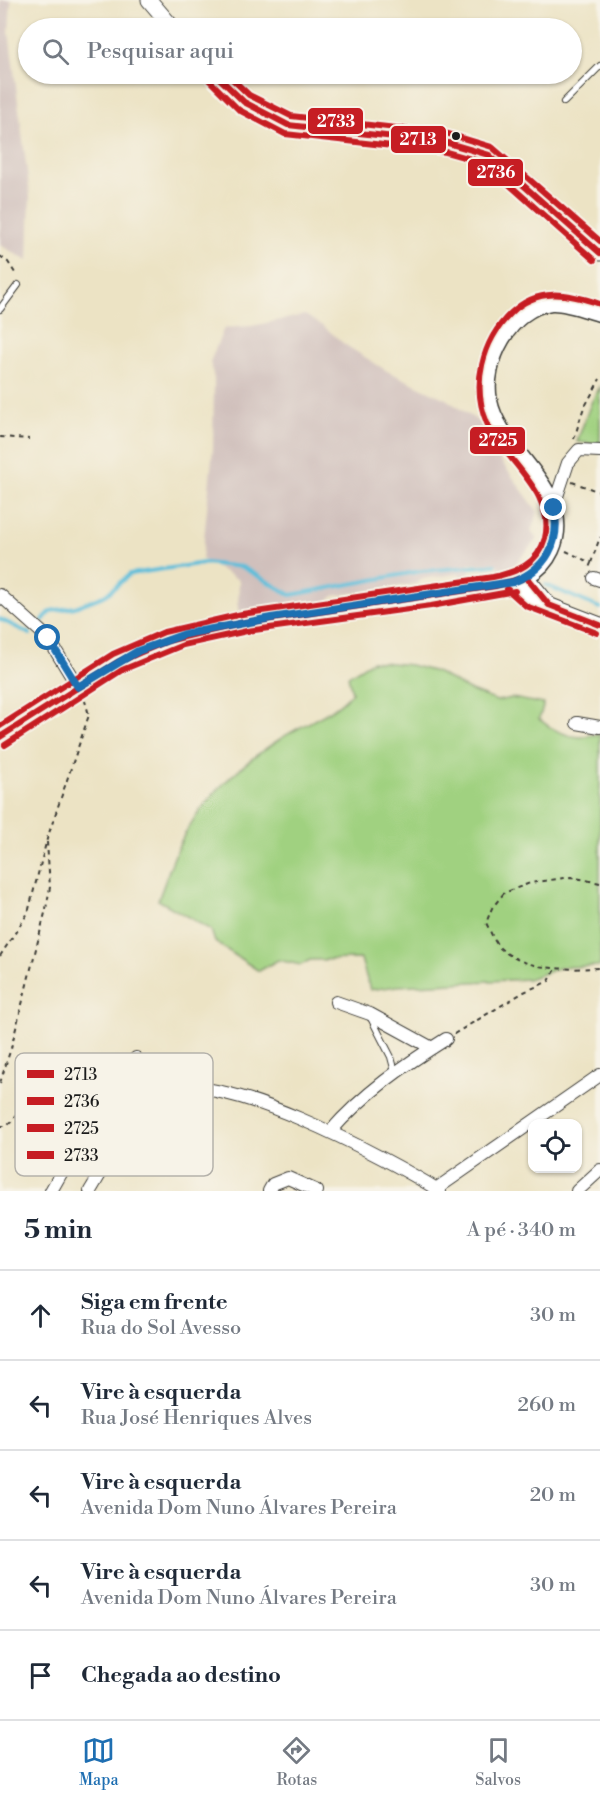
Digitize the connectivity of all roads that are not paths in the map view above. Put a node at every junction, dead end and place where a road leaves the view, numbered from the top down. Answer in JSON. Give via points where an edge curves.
{"nodes":[{"id":1,"x":149,"y":0,"type":"edge"},
{"id":2,"x":164,"y":18,"type":"edge"},
{"id":3,"x":600,"y":66,"type":"edge"},
{"id":4,"x":225,"y":84,"type":"edge"},
{"id":5,"x":564,"y":102,"type":"dead end"},
{"id":6,"x":600,"y":253,"type":"edge"},
{"id":7,"x":18,"y":285,"type":"road end"},
{"id":8,"x":0,"y":309,"type":"edge"},
{"id":9,"x":600,"y":313,"type":"edge"},
{"id":10,"x":600,"y":451,"type":"edge"},
{"id":11,"x":554,"y":508,"type":"junction"},
{"id":12,"x":519,"y":579,"type":"junction"},
{"id":13,"x":0,"y":596,"type":"edge"},
{"id":14,"x":600,"y":625,"type":"edge"},
{"id":15,"x":78,"y":687,"type":"junction"},
{"id":16,"x":577,"y":723,"type":"dead end"},
{"id":17,"x":600,"y":727,"type":"edge"},
{"id":18,"x":0,"y":737,"type":"edge"},
{"id":19,"x":336,"y":1002,"type":"dead end"},
{"id":20,"x":370,"y":1014,"type":"junction"},
{"id":21,"x":446,"y":1040,"type":"road end"},
{"id":22,"x":432,"y":1048,"type":"junction"},
{"id":23,"x":395,"y":1072,"type":"junction"},
{"id":24,"x":600,"y":1075,"type":"edge"},
{"id":25,"x":213,"y":1091,"type":"edge"},
{"id":26,"x":330,"y":1132,"type":"junction"},
{"id":27,"x":600,"y":1170,"type":"edge"},
{"id":28,"x":60,"y":1176,"type":"edge"},
{"id":29,"x":99,"y":1176,"type":"edge"},
{"id":30,"x":271,"y":1188,"type":"edge"},
{"id":31,"x":438,"y":1190,"type":"edge"},
{"id":32,"x":51,"y":1191,"type":"edge"},
{"id":33,"x":90,"y":1191,"type":"edge"},
{"id":34,"x":317,"y":1191,"type":"edge"},
{"id":35,"x":576,"y":1191,"type":"edge"}],
"edges":[{"from":1,"to":2,"type":"street"},
{"from":3,"to":5,"type":"lane"},
{"from":4,"to":6,"type":"street","via":[[244,102],[288,125],[448,143],[489,155]]},
{"from":7,"to":8,"type":"lane"},
{"from":9,"to":11,"type":"main road","via":[[552,302],[531,308],[509,325],[490,369],[488,400],[502,435]]},
{"from":10,"to":11,"type":"street","via":[[584,449],[574,454]]},
{"from":11,"to":12,"type":"main road","via":[[553,545],[544,562]]},
{"from":12,"to":14,"type":"street","via":[[530,598]]},
{"from":12,"to":15,"type":"main road","via":[[185,634],[138,651]]},
{"from":13,"to":15,"type":"street","via":[[48,638]]},
{"from":15,"to":18,"type":"main road"},
{"from":16,"to":17,"type":"street"},
{"from":19,"to":20,"type":"street"},
{"from":20,"to":22,"type":"street"},
{"from":20,"to":23,"type":"lane"},
{"from":21,"to":22,"type":"street"},
{"from":22,"to":23,"type":"street"},
{"from":23,"to":26,"type":"street"},
{"from":24,"to":31,"type":"street"},
{"from":25,"to":26,"type":"street","via":[[273,1108]]},
{"from":26,"to":31,"type":"street"},
{"from":27,"to":35,"type":"street"},
{"from":28,"to":32,"type":"street"},
{"from":29,"to":33,"type":"street"},
{"from":30,"to":34,"type":"street","via":[[288,1178]]}]}
